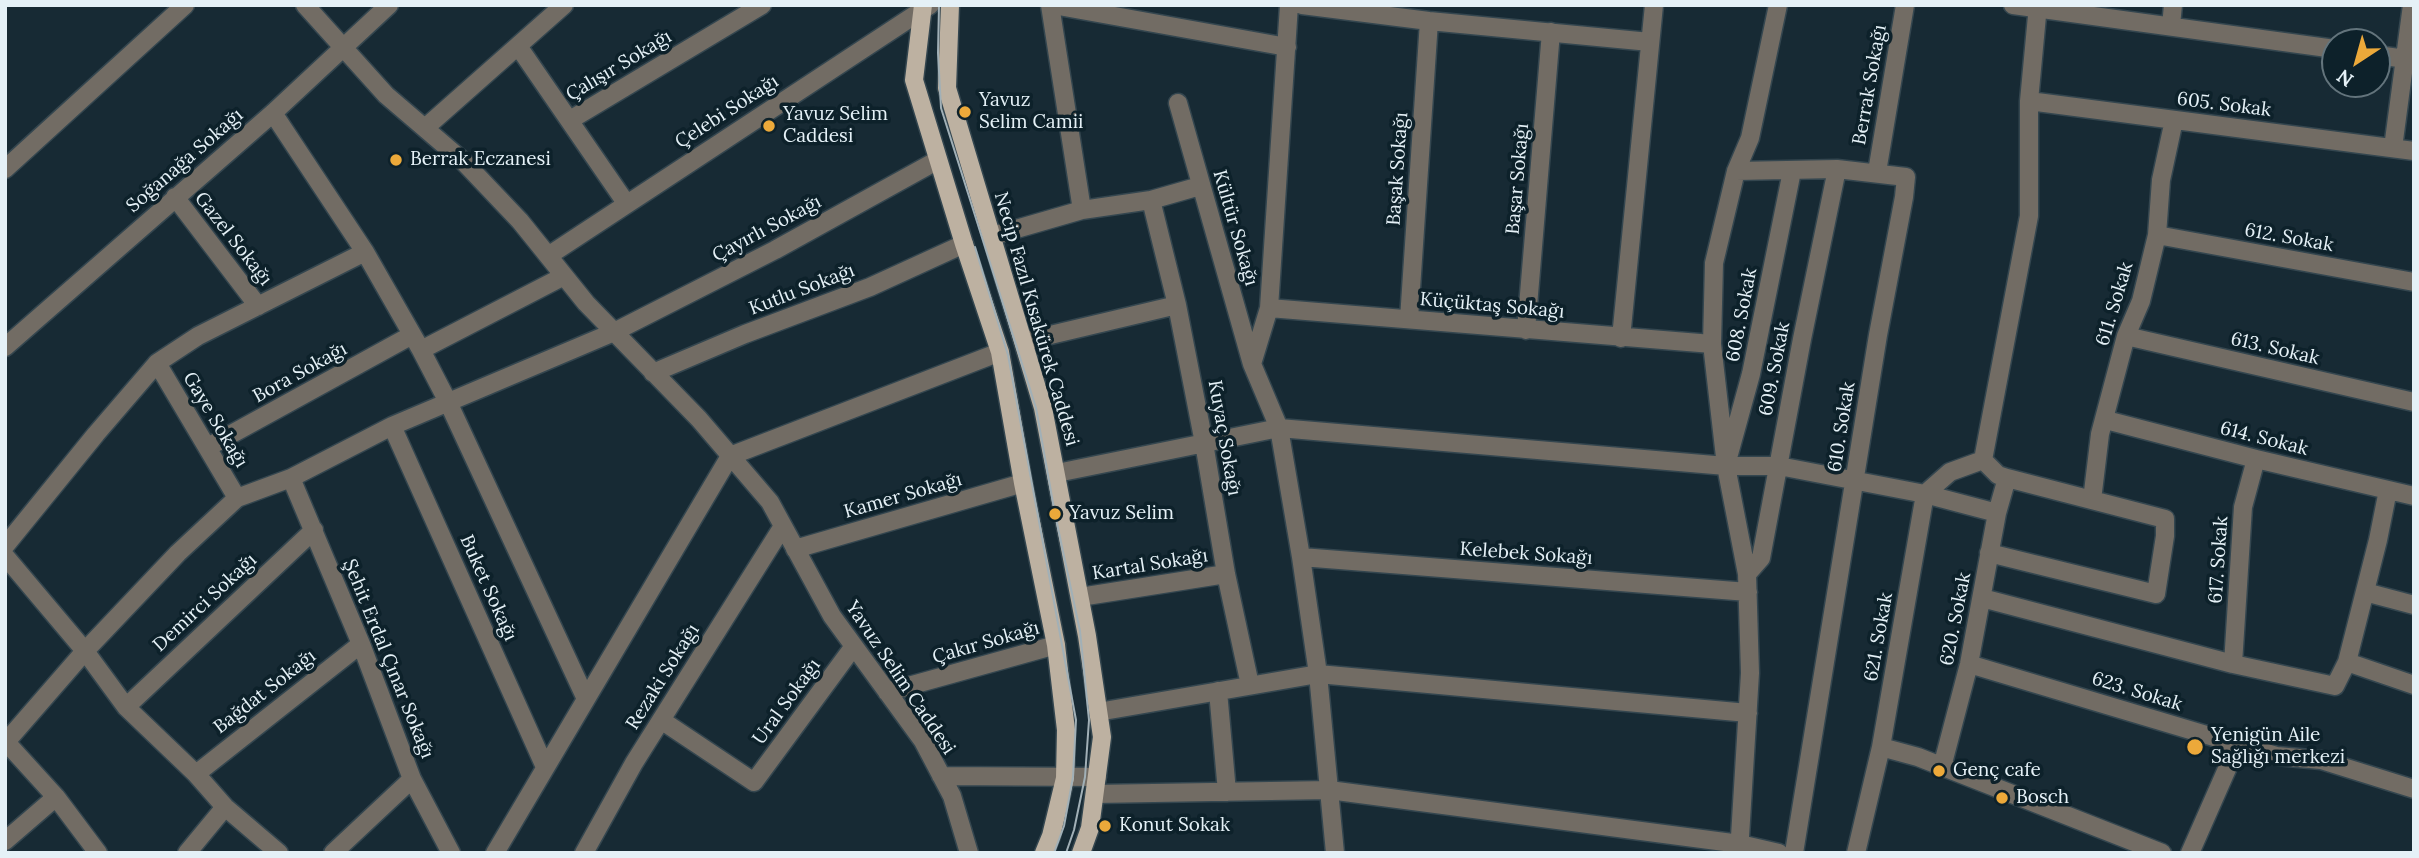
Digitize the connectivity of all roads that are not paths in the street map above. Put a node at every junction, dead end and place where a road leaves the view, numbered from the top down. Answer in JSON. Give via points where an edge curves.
{"nodes":[{"id":1,"x":185,"y":5,"type":"edge"},
{"id":2,"x":305,"y":5,"type":"edge"},
{"id":3,"x":389,"y":5,"type":"edge"},
{"id":4,"x":564,"y":5,"type":"edge"},
{"id":5,"x":762,"y":5,"type":"edge"},
{"id":6,"x":950,"y":5,"type":"edge"},
{"id":7,"x":1051,"y":5,"type":"edge"},
{"id":8,"x":1289,"y":5,"type":"edge"},
{"id":9,"x":1302,"y":5,"type":"edge"},
{"id":10,"x":1654,"y":5,"type":"edge"},
{"id":11,"x":1778,"y":5,"type":"edge"},
{"id":12,"x":1905,"y":5,"type":"edge"},
{"id":13,"x":2013,"y":5,"type":"edge"},
{"id":14,"x":2173,"y":5,"type":"edge"},
{"id":15,"x":2412,"y":5,"type":"edge"},
{"id":16,"x":925,"y":7,"type":"edge"},
{"id":17,"x":2038,"y":7,"type":"edge"},
{"id":18,"x":2102,"y":11,"type":"edge"},
{"id":19,"x":1429,"y":21,"type":"junction"},
{"id":20,"x":2171,"y":26,"type":"junction"},
{"id":21,"x":1551,"y":32,"type":"junction"},
{"id":22,"x":1650,"y":42,"type":"junction"},
{"id":23,"x":518,"y":46,"type":"junction"},
{"id":24,"x":1287,"y":47,"type":"junction"},
{"id":25,"x":2321,"y":47,"type":"edge"},
{"id":26,"x":344,"y":49,"type":"junction"},
{"id":27,"x":2391,"y":57,"type":"edge"},
{"id":28,"x":2406,"y":59,"type":"junction"},
{"id":29,"x":2029,"y":102,"type":"junction"},
{"id":30,"x":1178,"y":103,"type":"dead end"},
{"id":31,"x":273,"y":113,"type":"junction"},
{"id":32,"x":570,"y":120,"type":"junction"},
{"id":33,"x":2174,"y":120,"type":"junction"},
{"id":34,"x":425,"y":128,"type":"junction"},
{"id":35,"x":2393,"y":148,"type":"junction"},
{"id":36,"x":2414,"y":151,"type":"edge"},
{"id":37,"x":938,"y":160,"type":"junction"},
{"id":38,"x":5,"y":169,"type":"edge"},
{"id":39,"x":1836,"y":169,"type":"junction"},
{"id":40,"x":1736,"y":171,"type":"junction"},
{"id":41,"x":1792,"y":171,"type":"junction"},
{"id":42,"x":1877,"y":172,"type":"junction"},
{"id":43,"x":1200,"y":186,"type":"junction"},
{"id":44,"x":175,"y":197,"type":"junction"},
{"id":45,"x":1150,"y":200,"type":"junction"},
{"id":46,"x":626,"y":204,"type":"junction"},
{"id":47,"x":1082,"y":210,"type":"junction"},
{"id":48,"x":2157,"y":235,"type":"junction"},
{"id":49,"x":992,"y":236,"type":"junction"},
{"id":50,"x":964,"y":244,"type":"junction"},
{"id":51,"x":365,"y":252,"type":"junction"},
{"id":52,"x":548,"y":256,"type":"junction"},
{"id":53,"x":564,"y":276,"type":"junction"},
{"id":54,"x":2414,"y":282,"type":"edge"},
{"id":55,"x":1177,"y":305,"type":"junction"},
{"id":56,"x":258,"y":306,"type":"junction"},
{"id":57,"x":1269,"y":307,"type":"junction"},
{"id":58,"x":1409,"y":319,"type":"junction"},
{"id":59,"x":1526,"y":330,"type":"junction"},
{"id":60,"x":614,"y":332,"type":"junction"},
{"id":61,"x":2126,"y":337,"type":"junction"},
{"id":62,"x":1621,"y":338,"type":"junction"},
{"id":63,"x":1025,"y":341,"type":"junction"},
{"id":64,"x":417,"y":342,"type":"junction"},
{"id":65,"x":1712,"y":344,"type":"junction"},
{"id":66,"x":5,"y":346,"type":"edge"},
{"id":67,"x":1000,"y":352,"type":"junction"},
{"id":68,"x":157,"y":363,"type":"junction"},
{"id":69,"x":1252,"y":364,"type":"junction"},
{"id":70,"x":653,"y":373,"type":"junction"},
{"id":71,"x":448,"y":402,"type":"junction"},
{"id":72,"x":2414,"y":402,"type":"edge"},
{"id":73,"x":2106,"y":421,"type":"junction"},
{"id":74,"x":392,"y":426,"type":"junction"},
{"id":75,"x":1279,"y":428,"type":"junction"},
{"id":76,"x":1204,"y":443,"type":"junction"},
{"id":77,"x":208,"y":447,"type":"junction"},
{"id":78,"x":730,"y":456,"type":"junction"},
{"id":79,"x":2256,"y":459,"type":"junction"},
{"id":80,"x":1983,"y":460,"type":"junction"},
{"id":81,"x":1726,"y":466,"type":"junction"},
{"id":82,"x":1779,"y":466,"type":"junction"},
{"id":83,"x":1057,"y":473,"type":"junction"},
{"id":84,"x":291,"y":478,"type":"junction"},
{"id":85,"x":2007,"y":478,"type":"junction"},
{"id":86,"x":1854,"y":481,"type":"junction"},
{"id":87,"x":1023,"y":483,"type":"junction"},
{"id":88,"x":2388,"y":490,"type":"junction"},
{"id":89,"x":1925,"y":495,"type":"junction"},
{"id":90,"x":2414,"y":496,"type":"edge"},
{"id":91,"x":237,"y":498,"type":"junction"},
{"id":92,"x":2092,"y":500,"type":"junction"},
{"id":93,"x":1997,"y":513,"type":"junction"},
{"id":94,"x":783,"y":526,"type":"junction"},
{"id":95,"x":314,"y":530,"type":"junction"},
{"id":96,"x":5,"y":545,"type":"edge"},
{"id":97,"x":795,"y":549,"type":"junction"},
{"id":98,"x":1989,"y":553,"type":"junction"},
{"id":99,"x":5,"y":556,"type":"edge"},
{"id":100,"x":1301,"y":557,"type":"junction"},
{"id":101,"x":1748,"y":573,"type":"junction"},
{"id":102,"x":1226,"y":574,"type":"junction"},
{"id":103,"x":1748,"y":592,"type":"junction"},
{"id":104,"x":2365,"y":592,"type":"junction"},
{"id":105,"x":1080,"y":597,"type":"junction"},
{"id":106,"x":1982,"y":598,"type":"junction"},
{"id":107,"x":2414,"y":605,"type":"edge"},
{"id":108,"x":360,"y":644,"type":"junction"},
{"id":109,"x":1056,"y":645,"type":"junction"},
{"id":110,"x":853,"y":646,"type":"junction"},
{"id":111,"x":85,"y":651,"type":"junction"},
{"id":112,"x":2347,"y":663,"type":"junction"},
{"id":113,"x":1969,"y":664,"type":"junction"},
{"id":114,"x":2233,"y":664,"type":"junction"},
{"id":115,"x":1318,"y":674,"type":"junction"},
{"id":116,"x":1250,"y":685,"type":"junction"},
{"id":117,"x":2414,"y":685,"type":"edge"},
{"id":118,"x":1218,"y":691,"type":"junction"},
{"id":119,"x":887,"y":692,"type":"junction"},
{"id":120,"x":586,"y":699,"type":"junction"},
{"id":121,"x":126,"y":707,"type":"junction"},
{"id":122,"x":1098,"y":712,"type":"junction"},
{"id":123,"x":1748,"y":713,"type":"junction"},
{"id":124,"x":661,"y":720,"type":"junction"},
{"id":125,"x":6,"y":743,"type":"edge"},
{"id":126,"x":2238,"y":744,"type":"junction"},
{"id":127,"x":1881,"y":747,"type":"junction"},
{"id":128,"x":545,"y":767,"type":"junction"},
{"id":129,"x":1942,"y":767,"type":"junction"},
{"id":130,"x":196,"y":774,"type":"junction"},
{"id":131,"x":941,"y":776,"type":"junction"},
{"id":132,"x":1065,"y":778,"type":"junction"},
{"id":133,"x":412,"y":779,"type":"junction"},
{"id":134,"x":1096,"y":786,"type":"junction"},
{"id":135,"x":2414,"y":789,"type":"edge"},
{"id":136,"x":1329,"y":790,"type":"junction"},
{"id":137,"x":1227,"y":792,"type":"junction"},
{"id":138,"x":56,"y":797,"type":"junction"},
{"id":139,"x":225,"y":807,"type":"junction"},
{"id":140,"x":5,"y":841,"type":"edge"},
{"id":141,"x":1740,"y":848,"type":"edge"},
{"id":142,"x":98,"y":853,"type":"edge"},
{"id":143,"x":187,"y":853,"type":"edge"},
{"id":144,"x":279,"y":853,"type":"edge"},
{"id":145,"x":333,"y":853,"type":"edge"},
{"id":146,"x":451,"y":853,"type":"edge"},
{"id":147,"x":495,"y":853,"type":"edge"},
{"id":148,"x":584,"y":853,"type":"edge"},
{"id":149,"x":970,"y":853,"type":"edge"},
{"id":150,"x":1044,"y":853,"type":"edge"},
{"id":151,"x":1081,"y":853,"type":"edge"},
{"id":152,"x":1335,"y":853,"type":"edge"},
{"id":153,"x":1779,"y":853,"type":"edge"},
{"id":154,"x":1794,"y":853,"type":"edge"},
{"id":155,"x":1856,"y":853,"type":"edge"},
{"id":156,"x":2162,"y":853,"type":"edge"},
{"id":157,"x":2190,"y":853,"type":"edge"}],
"edges":[{"from":1,"to":38,"type":"street"},
{"from":2,"to":26,"type":"street","name":"Yavuz Selim Caddesi"},
{"from":3,"to":26,"type":"street","name":"Soğanağa Sokağı"},
{"from":4,"to":23,"type":"street"},
{"from":5,"to":32,"type":"street","name":"Çalışır Sokağı"},
{"from":6,"to":49,"type":"main road","name":"Necip Fazıl Kısakürek Caddesi","via":[[947,88]]},
{"from":7,"to":24,"type":"street"},
{"from":7,"to":47,"type":"street"},
{"from":8,"to":24,"type":"street"},
{"from":9,"to":19,"type":"street"},
{"from":10,"to":22,"type":"street"},
{"from":11,"to":40,"type":"street","via":[[1750,138]]},
{"from":12,"to":42,"type":"street","name":"Berrak Sokağı"},
{"from":13,"to":17,"type":"street"},
{"from":14,"to":20,"type":"street"},
{"from":15,"to":28,"type":"street"},
{"from":16,"to":37,"type":"main road","via":[[914,80]]},
{"from":16,"to":46,"type":"street","name":"Çelebi Sokağı"},
{"from":17,"to":18,"type":"street"},
{"from":17,"to":29,"type":"street"},
{"from":18,"to":20,"type":"street"},
{"from":19,"to":21,"type":"street"},
{"from":19,"to":58,"type":"street","name":"Başak Sokağı"},
{"from":20,"to":25,"type":"street"},
{"from":21,"to":22,"type":"street"},
{"from":21,"to":59,"type":"street","name":"Başar Sokağı"},
{"from":22,"to":62,"type":"street"},
{"from":23,"to":32,"type":"street","name":"Çalışır Sokağı"},
{"from":23,"to":34,"type":"street"},
{"from":24,"to":57,"type":"street"},
{"from":26,"to":31,"type":"street","name":"Soğanağa Sokağı"},
{"from":26,"to":34,"type":"street","name":"Yavuz Selim Caddesi","via":[[386,95]]},
{"from":27,"to":28,"type":"street"},
{"from":28,"to":35,"type":"street"},
{"from":29,"to":33,"type":"street","name":"605. Sokak"},
{"from":29,"to":80,"type":"street","via":[[2029,216]]},
{"from":30,"to":43,"type":"street","name":"Kültür Sokağı"},
{"from":31,"to":44,"type":"street","name":"Soğanağa Sokağı"},
{"from":31,"to":51,"type":"street"},
{"from":32,"to":46,"type":"street","name":"Çalışır Sokağı"},
{"from":33,"to":35,"type":"street","name":"605. Sokak"},
{"from":33,"to":48,"type":"street","name":"611. Sokak","via":[[2161,180]]},
{"from":34,"to":52,"type":"street","name":"Yavuz Selim Caddesi","via":[[520,220]]},
{"from":35,"to":36,"type":"street","name":"605. Sokak"},
{"from":37,"to":50,"type":"main road"},
{"from":37,"to":60,"type":"street","name":"Çayırlı Sokağı"},
{"from":39,"to":41,"type":"street","name":"610. Sokak"},
{"from":39,"to":42,"type":"street","name":"610. Sokak"},
{"from":39,"to":82,"type":"street","name":"609. Sokak"},
{"from":40,"to":41,"type":"street","name":"610. Sokak"},
{"from":40,"to":65,"type":"street","via":[[1714,263]]},
{"from":41,"to":81,"type":"street","name":"608. Sokak","via":[[1751,374]]},
{"from":42,"to":86,"type":"street","name":"610. Sokak","via":[[1906,177]]},
{"from":43,"to":45,"type":"street"},
{"from":43,"to":69,"type":"street","name":"Kültür Sokağı"},
{"from":44,"to":56,"type":"street","name":"Gazel Sokağı"},
{"from":44,"to":66,"type":"street","name":"Soğanağa Sokağı"},
{"from":45,"to":47,"type":"street"},
{"from":45,"to":55,"type":"street","name":"Kuyaç Sokağı"},
{"from":46,"to":52,"type":"street","name":"Çelebi Sokağı"},
{"from":47,"to":49,"type":"street"},
{"from":48,"to":54,"type":"street","name":"612. Sokak"},
{"from":48,"to":61,"type":"street","name":"611. Sokak","via":[[2141,301]]},
{"from":49,"to":63,"type":"main road","name":"Necip Fazıl Kısakürek Caddesi"},
{"from":50,"to":67,"type":"main road"},
{"from":50,"to":70,"type":"street","name":"Kutlu Sokağı","via":[[870,288]]},
{"from":51,"to":56,"type":"street"},
{"from":51,"to":64,"type":"street"},
{"from":52,"to":53,"type":"street","name":"Yavuz Selim Caddesi"},
{"from":53,"to":60,"type":"street","name":"Yavuz Selim Caddesi"},
{"from":53,"to":64,"type":"street","name":"Bora Sokağı"},
{"from":55,"to":63,"type":"street"},
{"from":55,"to":76,"type":"street","name":"Kuyaç Sokağı"},
{"from":56,"to":68,"type":"street"},
{"from":57,"to":58,"type":"street","name":"Küçüktaş Sokağı"},
{"from":57,"to":69,"type":"street"},
{"from":58,"to":59,"type":"street","name":"Küçüktaş Sokağı"},
{"from":59,"to":62,"type":"street","name":"Küçüktaş Sokağı"},
{"from":60,"to":70,"type":"street","name":"Yavuz Selim Caddesi"},
{"from":60,"to":71,"type":"street","name":"Çayırlı Sokağı"},
{"from":61,"to":72,"type":"street","name":"613. Sokak"},
{"from":61,"to":73,"type":"street","name":"611. Sokak"},
{"from":62,"to":65,"type":"street","name":"Küçüktaş Sokağı"},
{"from":63,"to":83,"type":"main road","name":"Necip Fazıl Kısakürek Caddesi"},
{"from":64,"to":71,"type":"street"},
{"from":64,"to":77,"type":"street","name":"Bora Sokağı"},
{"from":65,"to":81,"type":"street"},
{"from":67,"to":78,"type":"street"},
{"from":67,"to":87,"type":"main road"},
{"from":68,"to":77,"type":"street","name":"Gaye Sokağı"},
{"from":68,"to":96,"type":"street"},
{"from":69,"to":75,"type":"street","name":"Kültür Sokağı"},
{"from":70,"to":78,"type":"street","name":"Yavuz Selim Caddesi"},
{"from":71,"to":74,"type":"street","name":"Çayırlı Sokağı"},
{"from":71,"to":120,"type":"street"},
{"from":73,"to":79,"type":"street","name":"614. Sokak"},
{"from":73,"to":92,"type":"street","name":"611. Sokak"},
{"from":74,"to":84,"type":"street","name":"Çayırlı Sokağı"},
{"from":74,"to":128,"type":"street","name":"Buket Sokağı"},
{"from":75,"to":76,"type":"street"},
{"from":75,"to":81,"type":"street"},
{"from":75,"to":100,"type":"street","name":"Kültür Sokağı"},
{"from":76,"to":83,"type":"street"},
{"from":76,"to":102,"type":"street","name":"Kuyaç Sokağı"},
{"from":77,"to":91,"type":"street","name":"Gaye Sokağı"},
{"from":78,"to":94,"type":"street","name":"Yavuz Selim Caddesi","via":[[770,502]]},
{"from":78,"to":120,"type":"street"},
{"from":79,"to":88,"type":"street","name":"614. Sokak"},
{"from":79,"to":114,"type":"street","name":"617. Sokak","via":[[2243,507]]},
{"from":80,"to":85,"type":"street"},
{"from":80,"to":89,"type":"street","via":[[1950,472]]},
{"from":81,"to":82,"type":"street"},
{"from":81,"to":101,"type":"street"},
{"from":82,"to":86,"type":"street"},
{"from":82,"to":101,"type":"street","name":"609. Sokak","via":[[1761,558]]},
{"from":83,"to":105,"type":"main road","name":"Necip Fazıl Kısakürek Caddesi"},
{"from":84,"to":91,"type":"street","name":"Çayırlı Sokağı"},
{"from":84,"to":95,"type":"street","name":"Şehit Erdal Çınar Sokağı"},
{"from":85,"to":92,"type":"street"},
{"from":85,"to":93,"type":"street","name":"620. Sokak"},
{"from":86,"to":89,"type":"street"},
{"from":86,"to":154,"type":"street","name":"610. Sokak"},
{"from":87,"to":97,"type":"street","name":"Kamer Sokağı"},
{"from":87,"to":109,"type":"main road"},
{"from":88,"to":90,"type":"street","name":"614. Sokak"},
{"from":88,"to":104,"type":"street"},
{"from":89,"to":93,"type":"street"},
{"from":89,"to":127,"type":"street","name":"621. Sokak"},
{"from":91,"to":111,"type":"street"},
{"from":92,"to":98,"type":"street","via":[[2165,519],[2156,594]]},
{"from":93,"to":98,"type":"street","name":"620. Sokak"},
{"from":94,"to":97,"type":"street","name":"Yavuz Selim Caddesi"},
{"from":94,"to":124,"type":"street","name":"Rezaki Sokağı"},
{"from":95,"to":108,"type":"street","name":"Şehit Erdal Çınar Sokağı"},
{"from":95,"to":121,"type":"street","name":"Demirci Sokağı"},
{"from":97,"to":110,"type":"street","name":"Yavuz Selim Caddesi"},
{"from":98,"to":106,"type":"street","name":"620. Sokak"},
{"from":99,"to":111,"type":"street"},
{"from":100,"to":103,"type":"street","name":"Kelebek Sokağı"},
{"from":100,"to":115,"type":"street","name":"Kültür Sokağı"},
{"from":101,"to":103,"type":"street"},
{"from":102,"to":105,"type":"street","name":"Kartal Sokağı"},
{"from":102,"to":116,"type":"street","name":"Kuyaç Sokağı"},
{"from":103,"to":123,"type":"street"},
{"from":104,"to":107,"type":"street"},
{"from":104,"to":112,"type":"street"},
{"from":105,"to":122,"type":"main road","name":"Necip Fazıl Kısakürek Caddesi"},
{"from":106,"to":113,"type":"street","name":"620. Sokak"},
{"from":106,"to":114,"type":"street"},
{"from":108,"to":130,"type":"street","name":"Bağdat Sokağı"},
{"from":108,"to":133,"type":"street","name":"Şehit Erdal Çınar Sokağı"},
{"from":109,"to":119,"type":"street","name":"Çakır Sokağı"},
{"from":109,"to":132,"type":"main road","via":[[1066,730]]},
{"from":110,"to":119,"type":"street","name":"Yavuz Selim Caddesi"},
{"from":110,"to":124,"type":"street","name":"Ural Sokağı","via":[[754,782]]},
{"from":111,"to":121,"type":"street"},
{"from":111,"to":125,"type":"street"},
{"from":112,"to":114,"type":"street","via":[[2335,687]]},
{"from":112,"to":117,"type":"street"},
{"from":113,"to":126,"type":"street","name":"623. Sokak"},
{"from":113,"to":129,"type":"street","name":"620. Sokak"},
{"from":115,"to":116,"type":"street"},
{"from":115,"to":123,"type":"street"},
{"from":115,"to":136,"type":"street","name":"Kültür Sokağı"},
{"from":116,"to":118,"type":"street"},
{"from":118,"to":122,"type":"street"},
{"from":118,"to":137,"type":"street"},
{"from":119,"to":131,"type":"street","name":"Yavuz Selim Caddesi","via":[[923,741]]},
{"from":120,"to":128,"type":"street"},
{"from":121,"to":130,"type":"street"},
{"from":122,"to":134,"type":"main road","name":"Necip Fazıl Kısakürek Caddesi","via":[[1102,737]]},
{"from":123,"to":141,"type":"street"},
{"from":124,"to":148,"type":"street","name":"Rezaki Sokağı"},
{"from":125,"to":138,"type":"street"},
{"from":126,"to":135,"type":"street","name":"623. Sokak","via":[[2277,756],[2321,760]]},
{"from":126,"to":157,"type":"street"},
{"from":127,"to":129,"type":"street"},
{"from":127,"to":155,"type":"street","name":"621. Sokak"},
{"from":128,"to":147,"type":"street"},
{"from":129,"to":156,"type":"street"},
{"from":130,"to":139,"type":"street"},
{"from":131,"to":132,"type":"street"},
{"from":131,"to":149,"type":"street","name":"Yavuz Selim Caddesi"},
{"from":132,"to":134,"type":"street"},
{"from":132,"to":150,"type":"main road"},
{"from":133,"to":145,"type":"street"},
{"from":133,"to":146,"type":"street","name":"Şehit Erdal Çınar Sokağı"},
{"from":134,"to":137,"type":"street"},
{"from":134,"to":151,"type":"main road","name":"Necip Fazıl Kısakürek Caddesi"},
{"from":136,"to":137,"type":"street"},
{"from":136,"to":141,"type":"street"},
{"from":136,"to":152,"type":"street","name":"Kültür Sokağı"},
{"from":138,"to":140,"type":"street"},
{"from":138,"to":142,"type":"street"},
{"from":139,"to":143,"type":"street"},
{"from":139,"to":144,"type":"street"},
{"from":141,"to":153,"type":"street"}]}
